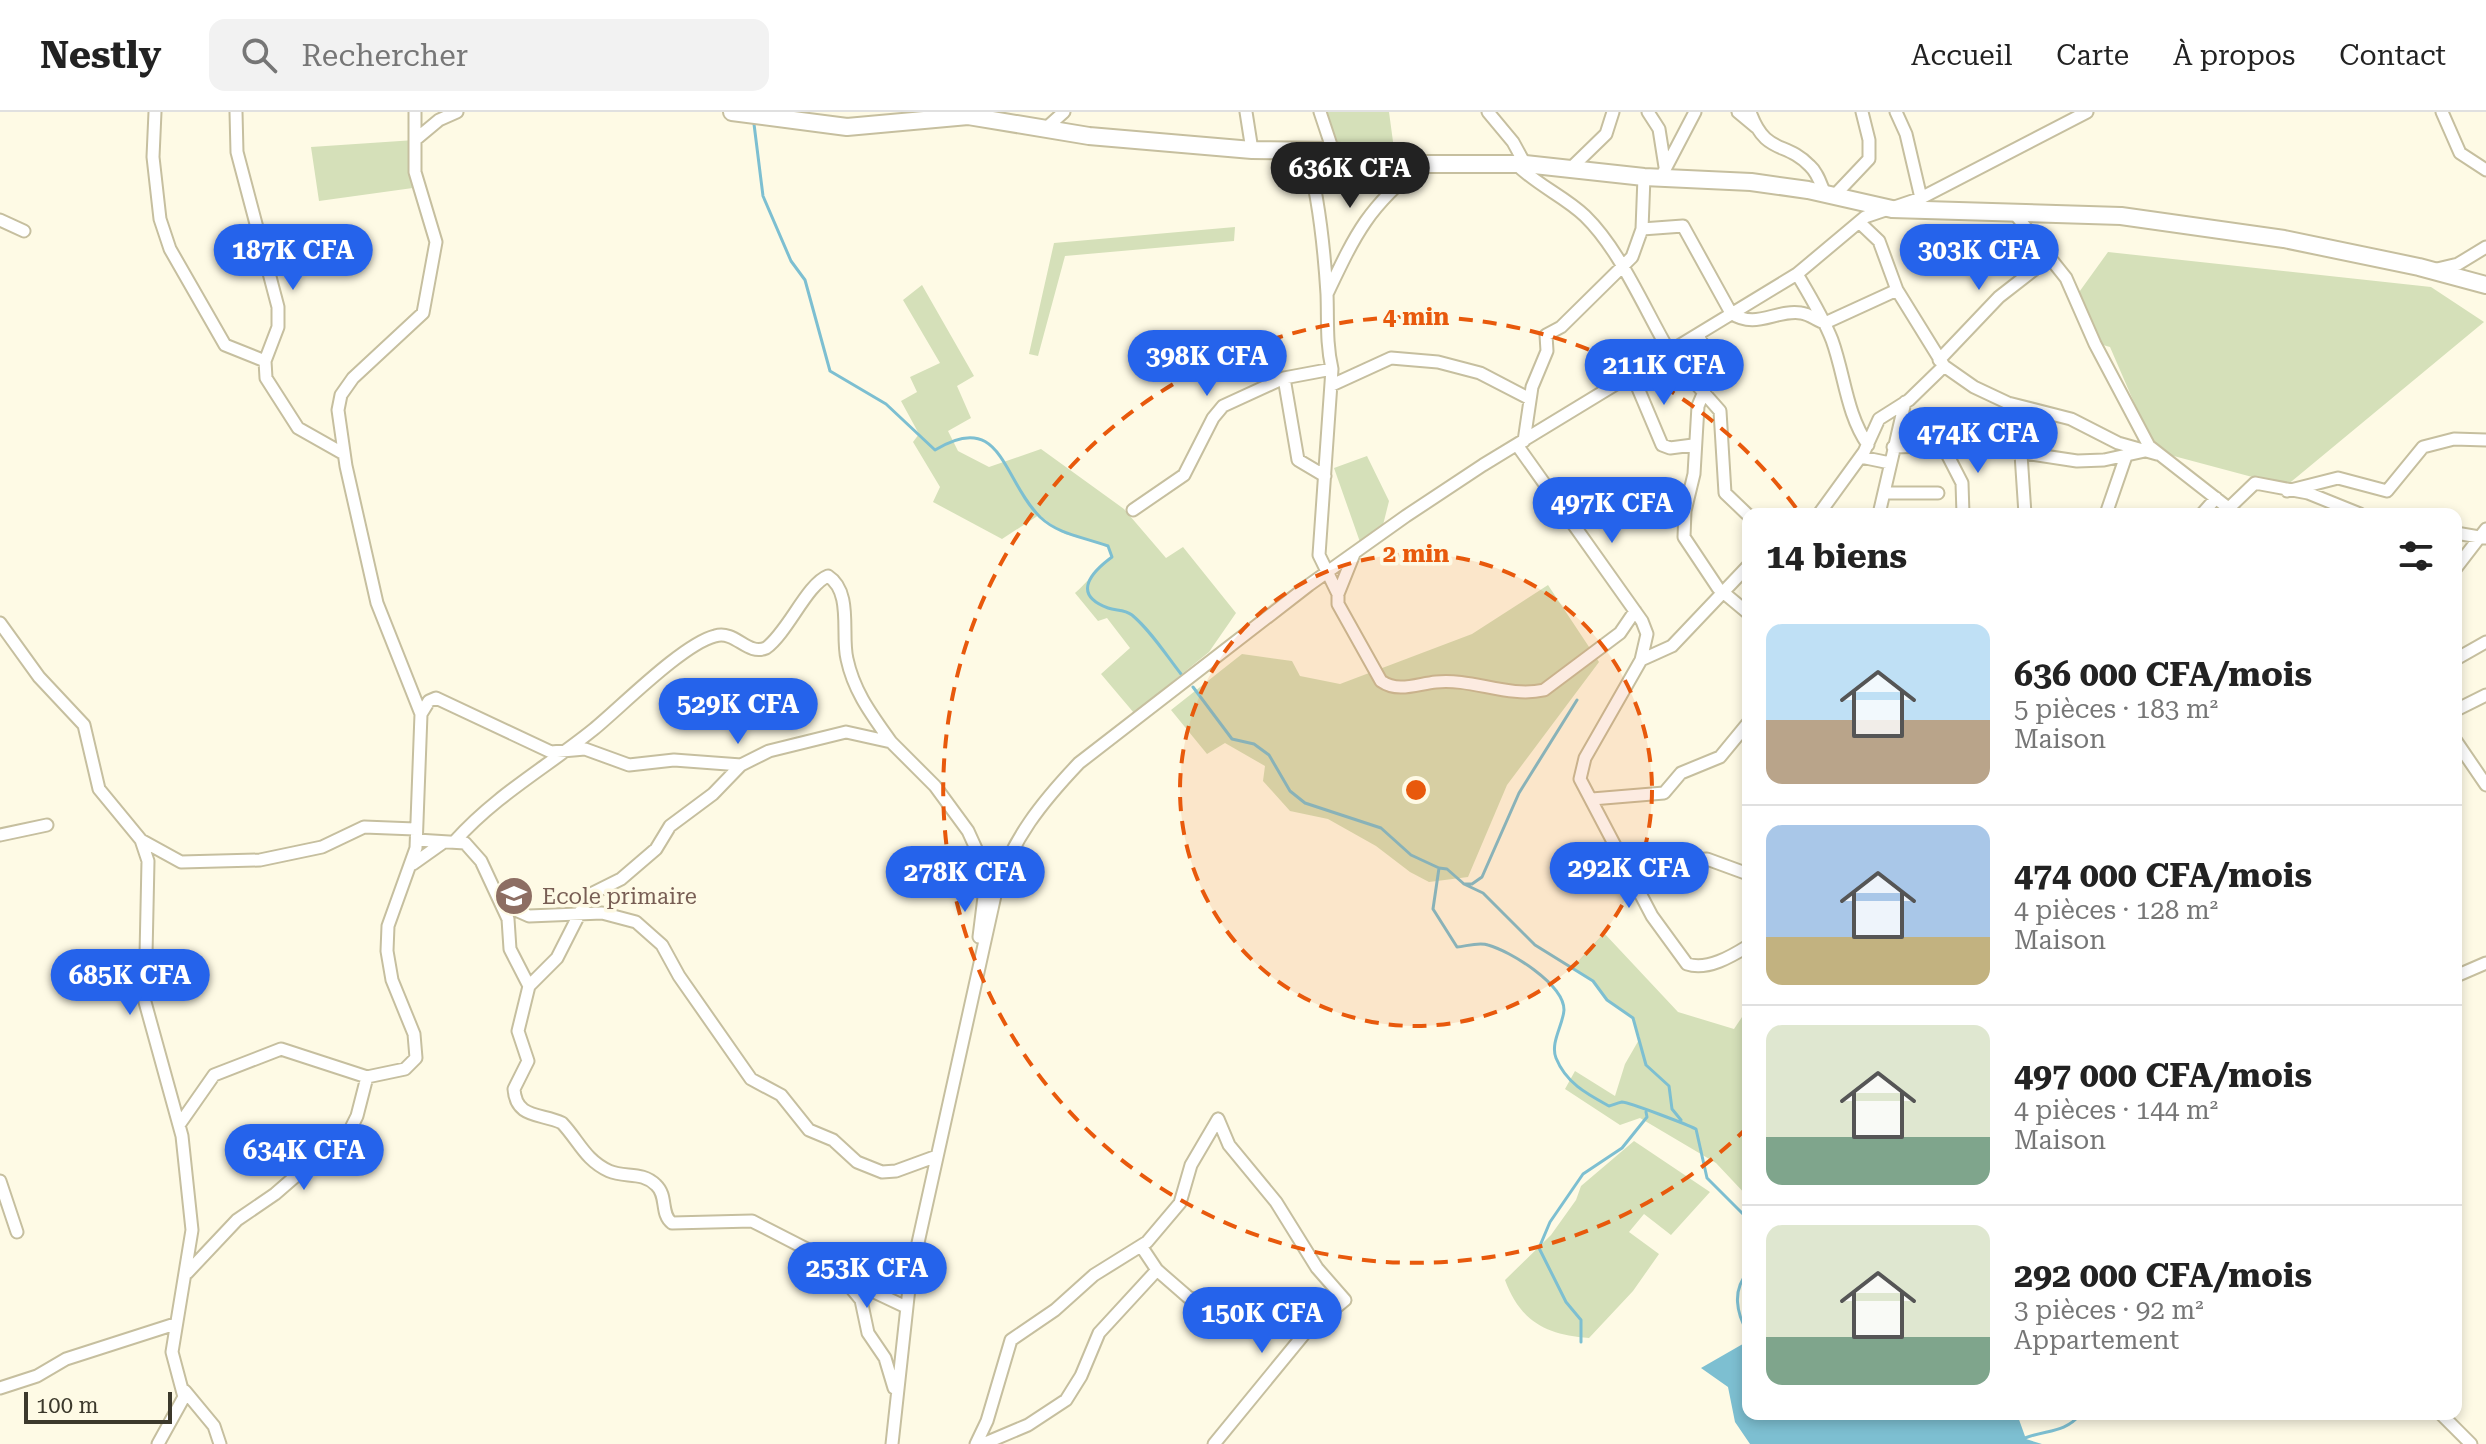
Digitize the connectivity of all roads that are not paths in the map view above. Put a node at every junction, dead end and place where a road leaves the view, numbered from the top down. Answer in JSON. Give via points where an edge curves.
{"nodes":[{"id":1,"x":154,"y":112,"type":"edge"},
{"id":2,"x":236,"y":112,"type":"edge"},
{"id":3,"x":415,"y":112,"type":"edge"},
{"id":4,"x":457,"y":112,"type":"edge"},
{"id":5,"x":732,"y":112,"type":"edge"},
{"id":6,"x":1064,"y":112,"type":"edge"},
{"id":7,"x":1246,"y":112,"type":"edge"},
{"id":8,"x":1320,"y":112,"type":"edge"},
{"id":9,"x":1488,"y":112,"type":"edge"},
{"id":10,"x":1613,"y":112,"type":"edge"},
{"id":11,"x":1648,"y":112,"type":"edge"},
{"id":12,"x":1695,"y":112,"type":"edge"},
{"id":13,"x":1738,"y":112,"type":"edge"},
{"id":14,"x":1750,"y":112,"type":"edge"},
{"id":15,"x":1862,"y":112,"type":"edge"},
{"id":16,"x":1896,"y":112,"type":"edge"},
{"id":17,"x":2062,"y":112,"type":"edge"},
{"id":18,"x":2087,"y":112,"type":"edge"},
{"id":19,"x":2442,"y":112,"type":"edge"},
{"id":20,"x":2073,"y":119,"type":"junction"},
{"id":21,"x":1756,"y":127,"type":"junction"},
{"id":22,"x":1045,"y":129,"type":"junction"},
{"id":23,"x":415,"y":140,"type":"junction"},
{"id":24,"x":1252,"y":150,"type":"junction"},
{"id":25,"x":1306,"y":151,"type":"junction"},
{"id":26,"x":1333,"y":151,"type":"junction"},
{"id":27,"x":1422,"y":164,"type":"junction"},
{"id":28,"x":1520,"y":164,"type":"junction"},
{"id":29,"x":1570,"y":169,"type":"junction"},
{"id":30,"x":2486,"y":170,"type":"edge"},
{"id":31,"x":1657,"y":174,"type":"junction"},
{"id":32,"x":1829,"y":195,"type":"junction"},
{"id":33,"x":1921,"y":198,"type":"junction"},
{"id":34,"x":1892,"y":209,"type":"junction"},
{"id":35,"x":2015,"y":214,"type":"junction"},
{"id":36,"x":0,"y":220,"type":"edge"},
{"id":37,"x":1859,"y":222,"type":"junction"},
{"id":38,"x":1642,"y":229,"type":"junction"},
{"id":39,"x":24,"y":231,"type":"dead end"},
{"id":40,"x":2486,"y":247,"type":"edge"},
{"id":41,"x":2049,"y":258,"type":"junction"},
{"id":42,"x":1625,"y":267,"type":"junction"},
{"id":43,"x":2432,"y":270,"type":"junction"},
{"id":44,"x":1797,"y":274,"type":"junction"},
{"id":45,"x":2486,"y":285,"type":"edge"},
{"id":46,"x":1897,"y":290,"type":"junction"},
{"id":47,"x":1327,"y":295,"type":"junction"},
{"id":48,"x":1731,"y":313,"type":"junction"},
{"id":49,"x":1825,"y":323,"type":"junction"},
{"id":50,"x":1698,"y":335,"type":"junction"},
{"id":51,"x":1672,"y":350,"type":"junction"},
{"id":52,"x":265,"y":361,"type":"junction"},
{"id":53,"x":1941,"y":363,"type":"junction"},
{"id":54,"x":1332,"y":369,"type":"junction"},
{"id":55,"x":1632,"y":374,"type":"junction"},
{"id":56,"x":1284,"y":378,"type":"junction"},
{"id":57,"x":1332,"y":385,"type":"junction"},
{"id":58,"x":1703,"y":393,"type":"junction"},
{"id":59,"x":1530,"y":399,"type":"junction"},
{"id":60,"x":1905,"y":402,"type":"junction"},
{"id":61,"x":2029,"y":409,"type":"junction"},
{"id":62,"x":2486,"y":440,"type":"edge"},
{"id":63,"x":1520,"y":443,"type":"junction"},
{"id":64,"x":1693,"y":445,"type":"junction"},
{"id":65,"x":1868,"y":445,"type":"junction"},
{"id":66,"x":1893,"y":447,"type":"junction"},
{"id":67,"x":1944,"y":448,"type":"junction"},
{"id":68,"x":2151,"y":452,"type":"junction"},
{"id":69,"x":2022,"y":453,"type":"junction"},
{"id":70,"x":344,"y":454,"type":"junction"},
{"id":71,"x":2126,"y":456,"type":"junction"},
{"id":72,"x":1861,"y":457,"type":"junction"},
{"id":73,"x":1890,"y":463,"type":"junction"},
{"id":74,"x":1325,"y":476,"type":"junction"},
{"id":75,"x":2287,"y":491,"type":"junction"},
{"id":76,"x":1884,"y":493,"type":"junction"},
{"id":77,"x":1938,"y":493,"type":"dead end"},
{"id":78,"x":2216,"y":498,"type":"junction"},
{"id":79,"x":1823,"y":508,"type":"edge"},
{"id":80,"x":1880,"y":508,"type":"edge"},
{"id":81,"x":1963,"y":508,"type":"edge"},
{"id":82,"x":2025,"y":508,"type":"edge"},
{"id":83,"x":2108,"y":508,"type":"edge"},
{"id":84,"x":2207,"y":508,"type":"edge"},
{"id":85,"x":2228,"y":508,"type":"edge"},
{"id":86,"x":2234,"y":508,"type":"edge"},
{"id":87,"x":2342,"y":508,"type":"edge"},
{"id":88,"x":1742,"y":509,"type":"edge"},
{"id":89,"x":1133,"y":510,"type":"dead end"},
{"id":90,"x":2462,"y":533,"type":"edge"},
{"id":91,"x":2484,"y":535,"type":"edge"},
{"id":92,"x":1355,"y":554,"type":"junction"},
{"id":93,"x":2462,"y":561,"type":"edge"},
{"id":94,"x":1328,"y":571,"type":"junction"},
{"id":95,"x":1742,"y":572,"type":"edge"},
{"id":96,"x":1722,"y":592,"type":"junction"},
{"id":97,"x":1338,"y":594,"type":"junction"},
{"id":98,"x":1742,"y":608,"type":"edge"},
{"id":99,"x":1635,"y":611,"type":"junction"},
{"id":100,"x":0,"y":623,"type":"edge"},
{"id":101,"x":2486,"y":642,"type":"edge"},
{"id":102,"x":2462,"y":656,"type":"edge"},
{"id":103,"x":1641,"y":660,"type":"junction"},
{"id":104,"x":2486,"y":695,"type":"edge"},
{"id":105,"x":2462,"y":707,"type":"edge"},
{"id":106,"x":421,"y":714,"type":"junction"},
{"id":107,"x":1742,"y":730,"type":"edge"},
{"id":108,"x":891,"y":742,"type":"junction"},
{"id":109,"x":565,"y":750,"type":"junction"},
{"id":110,"x":2462,"y":750,"type":"edge"},
{"id":111,"x":741,"y":765,"type":"junction"},
{"id":112,"x":2486,"y":785,"type":"edge"},
{"id":113,"x":1592,"y":799,"type":"junction"},
{"id":114,"x":47,"y":825,"type":"dead end"},
{"id":115,"x":416,"y":834,"type":"junction"},
{"id":116,"x":0,"y":835,"type":"edge"},
{"id":117,"x":141,"y":840,"type":"junction"},
{"id":118,"x":450,"y":841,"type":"junction"},
{"id":119,"x":1624,"y":862,"type":"junction"},
{"id":120,"x":412,"y":865,"type":"junction"},
{"id":121,"x":1742,"y":872,"type":"edge"},
{"id":122,"x":502,"y":904,"type":"junction"},
{"id":123,"x":580,"y":915,"type":"junction"},
{"id":124,"x":1742,"y":949,"type":"edge"},
{"id":125,"x":2486,"y":963,"type":"edge"},
{"id":126,"x":979,"y":966,"type":"junction"},
{"id":127,"x":2462,"y":973,"type":"edge"},
{"id":128,"x":529,"y":986,"type":"junction"},
{"id":129,"x":367,"y":1077,"type":"junction"},
{"id":130,"x":179,"y":1125,"type":"junction"},
{"id":131,"x":937,"y":1156,"type":"junction"},
{"id":132,"x":0,"y":1181,"type":"edge"},
{"id":133,"x":17,"y":1232,"type":"dead end"},
{"id":134,"x":1141,"y":1246,"type":"junction"},
{"id":135,"x":1157,"y":1270,"type":"junction"},
{"id":136,"x":187,"y":1274,"type":"junction"},
{"id":137,"x":843,"y":1277,"type":"junction"},
{"id":138,"x":906,"y":1307,"type":"junction"},
{"id":139,"x":1332,"y":1311,"type":"junction"},
{"id":140,"x":175,"y":1324,"type":"junction"},
{"id":141,"x":0,"y":1388,"type":"edge"},
{"id":142,"x":185,"y":1391,"type":"junction"},
{"id":143,"x":896,"y":1395,"type":"junction"},
{"id":144,"x":2447,"y":1420,"type":"edge"},
{"id":145,"x":891,"y":1442,"type":"edge"},
{"id":146,"x":158,"y":1444,"type":"edge"},
{"id":147,"x":220,"y":1444,"type":"edge"},
{"id":148,"x":976,"y":1444,"type":"edge"},
{"id":149,"x":985,"y":1444,"type":"edge"},
{"id":150,"x":1214,"y":1444,"type":"edge"},
{"id":151,"x":2471,"y":1444,"type":"edge"}],
"edges":[{"from":1,"to":52,"type":"street","via":[[160,219],[170,249],[225,345]]},
{"from":2,"to":52,"type":"street","via":[[237,152],[278,307],[278,327]]},
{"from":3,"to":23,"type":"street"},
{"from":4,"to":23,"type":"street"},
{"from":5,"to":22,"type":"street","via":[[847,127],[968,116]]},
{"from":6,"to":22,"type":"street"},
{"from":7,"to":24,"type":"street"},
{"from":8,"to":26,"type":"street"},
{"from":9,"to":28,"type":"street","via":[[1513,142]]},
{"from":10,"to":29,"type":"street","via":[[1606,134]]},
{"from":11,"to":31,"type":"street","via":[[1659,129]]},
{"from":12,"to":31,"type":"street"},
{"from":13,"to":21,"type":"street"},
{"from":14,"to":21,"type":"street"},
{"from":15,"to":32,"type":"street","via":[[1869,159]]},
{"from":16,"to":33,"type":"street"},
{"from":17,"to":20,"type":"street"},
{"from":18,"to":20,"type":"street"},
{"from":19,"to":30,"type":"street","via":[[2460,153]]},
{"from":20,"to":33,"type":"street"},
{"from":21,"to":32,"type":"street","via":[[1769,143],[1808,163]]},
{"from":22,"to":24,"type":"street"},
{"from":23,"to":70,"type":"street","via":[[415,172],[436,242],[423,313],[382,347],[341,395]]},
{"from":24,"to":25,"type":"street"},
{"from":25,"to":26,"type":"street"},
{"from":25,"to":47,"type":"street","via":[[1319,208]]},
{"from":26,"to":27,"type":"street"},
{"from":27,"to":28,"type":"street"},
{"from":27,"to":47,"type":"street","via":[[1367,216]]},
{"from":28,"to":29,"type":"street"},
{"from":28,"to":42,"type":"street","via":[[1540,187],[1583,214]]},
{"from":29,"to":31,"type":"street"},
{"from":31,"to":32,"type":"street"},
{"from":31,"to":38,"type":"street"},
{"from":32,"to":34,"type":"street"},
{"from":33,"to":34,"type":"street"},
{"from":34,"to":35,"type":"street"},
{"from":34,"to":37,"type":"street"},
{"from":35,"to":41,"type":"street"},
{"from":35,"to":43,"type":"street","via":[[2099,214],[2182,224]]},
{"from":36,"to":39,"type":"street"},
{"from":37,"to":44,"type":"street"},
{"from":37,"to":46,"type":"street","via":[[1879,241]]},
{"from":38,"to":42,"type":"street"},
{"from":38,"to":48,"type":"street","via":[[1683,226]]},
{"from":40,"to":43,"type":"street","via":[[2458,264]]},
{"from":41,"to":53,"type":"street","via":[[1999,297]]},
{"from":41,"to":68,"type":"street","via":[[2066,278]]},
{"from":42,"to":51,"type":"street","via":[[1641,306]]},
{"from":42,"to":59,"type":"street","via":[[1561,327],[1547,333],[1547,351]]},
{"from":43,"to":45,"type":"street"},
{"from":44,"to":48,"type":"street"},
{"from":44,"to":49,"type":"street"},
{"from":46,"to":49,"type":"street"},
{"from":46,"to":53,"type":"street"},
{"from":47,"to":54,"type":"street"},
{"from":48,"to":49,"type":"street","via":[[1755,321],[1802,313]]},
{"from":48,"to":50,"type":"street"},
{"from":49,"to":65,"type":"street","via":[[1846,400]]},
{"from":50,"to":51,"type":"street"},
{"from":50,"to":58,"type":"street","via":[[1712,367]]},
{"from":51,"to":55,"type":"street"},
{"from":51,"to":58,"type":"street"},
{"from":52,"to":70,"type":"street","via":[[271,389],[298,428]]},
{"from":53,"to":60,"type":"street"},
{"from":53,"to":61,"type":"street","via":[[1986,394]]},
{"from":54,"to":56,"type":"street"},
{"from":54,"to":57,"type":"street"},
{"from":55,"to":63,"type":"street"},
{"from":55,"to":64,"type":"street","via":[[1662,445]]},
{"from":56,"to":74,"type":"street","via":[[1298,460]]},
{"from":56,"to":89,"type":"street","via":[[1219,410],[1184,475]]},
{"from":57,"to":59,"type":"street","via":[[1391,358],[1480,373]]},
{"from":57,"to":74,"type":"street"},
{"from":58,"to":64,"type":"street"},
{"from":58,"to":88,"type":"street","via":[[1721,415],[1725,493]]},
{"from":59,"to":63,"type":"street"},
{"from":60,"to":65,"type":"street","via":[[1879,419]]},
{"from":60,"to":66,"type":"street"},
{"from":61,"to":68,"type":"street","via":[[2071,419],[2118,443]]},
{"from":61,"to":69,"type":"street"},
{"from":62,"to":75,"type":"street","via":[[2454,439],[2423,447],[2387,491],[2338,478]]},
{"from":63,"to":92,"type":"street"},
{"from":63,"to":99,"type":"street"},
{"from":64,"to":96,"type":"street","via":[[1684,537]]},
{"from":65,"to":72,"type":"street"},
{"from":66,"to":67,"type":"street"},
{"from":66,"to":73,"type":"street"},
{"from":67,"to":69,"type":"street","via":[[1971,445]]},
{"from":67,"to":81,"type":"street","via":[[1962,483]]},
{"from":68,"to":71,"type":"street"},
{"from":68,"to":78,"type":"street"},
{"from":69,"to":71,"type":"street","via":[[2077,461]]},
{"from":69,"to":82,"type":"street"},
{"from":70,"to":106,"type":"street","via":[[377,603]]},
{"from":71,"to":83,"type":"street"},
{"from":72,"to":73,"type":"street"},
{"from":72,"to":79,"type":"street"},
{"from":73,"to":76,"type":"street"},
{"from":74,"to":94,"type":"street","via":[[1319,549]]},
{"from":75,"to":86,"type":"street","via":[[2255,483]]},
{"from":75,"to":87,"type":"street","via":[[2308,493]]},
{"from":76,"to":77,"type":"street"},
{"from":76,"to":80,"type":"street"},
{"from":78,"to":84,"type":"street"},
{"from":78,"to":85,"type":"street"},
{"from":90,"to":91,"type":"street"},
{"from":91,"to":93,"type":"street"},
{"from":92,"to":94,"type":"street"},
{"from":92,"to":97,"type":"street"},
{"from":94,"to":97,"type":"street"},
{"from":94,"to":126,"type":"street","via":[[1079,763],[1047,796],[1006,858]]},
{"from":95,"to":96,"type":"street"},
{"from":96,"to":98,"type":"street"},
{"from":96,"to":103,"type":"street","via":[[1672,646]]},
{"from":97,"to":99,"type":"street","via":[[1338,604],[1381,681],[1401,687],[1448,681],[1544,690],[1620,633]]},
{"from":99,"to":103,"type":"street","via":[[1647,634]]},
{"from":100,"to":117,"type":"street","via":[[39,677],[84,725],[99,789]]},
{"from":101,"to":102,"type":"street"},
{"from":103,"to":113,"type":"street","via":[[1581,770],[1580,779]]},
{"from":104,"to":105,"type":"street"},
{"from":106,"to":109,"type":"street","via":[[436,698],[516,739],[551,752]]},
{"from":106,"to":115,"type":"street"},
{"from":107,"to":113,"type":"street","via":[[1720,757],[1681,773],[1664,793]]},
{"from":108,"to":109,"type":"street","via":[[857,691],[844,645],[844,610],[828,576],[766,648],[751,649],[729,634],[704,641]]},
{"from":108,"to":111,"type":"street","via":[[846,732],[769,751]]},
{"from":108,"to":126,"type":"street","via":[[935,786],[982,858]]},
{"from":109,"to":111,"type":"street","via":[[585,749],[629,765],[674,760]]},
{"from":109,"to":118,"type":"street","via":[[509,789]]},
{"from":110,"to":112,"type":"street"},
{"from":111,"to":123,"type":"street","via":[[666,830],[656,849],[621,879],[589,895]]},
{"from":113,"to":119,"type":"street"},
{"from":114,"to":116,"type":"street"},
{"from":115,"to":117,"type":"street","via":[[364,827],[322,847],[260,860],[181,862]]},
{"from":115,"to":118,"type":"street"},
{"from":115,"to":120,"type":"street"},
{"from":117,"to":130,"type":"street","via":[[148,861],[145,1002]]},
{"from":118,"to":120,"type":"street"},
{"from":118,"to":122,"type":"street","via":[[465,843],[481,861]]},
{"from":119,"to":121,"type":"street","via":[[1707,859]]},
{"from":119,"to":124,"type":"street","via":[[1652,916],[1687,964],[1716,962]]},
{"from":120,"to":129,"type":"street","via":[[388,926],[387,951],[392,980],[414,1034],[416,1058],[405,1069]]},
{"from":122,"to":123,"type":"street","via":[[529,916]]},
{"from":122,"to":128,"type":"street","via":[[510,923],[512,956]]},
{"from":123,"to":128,"type":"street","via":[[557,958]]},
{"from":123,"to":131,"type":"street","via":[[626,917],[657,939],[751,1079],[781,1095],[809,1130],[882,1172]]},
{"from":125,"to":127,"type":"street"},
{"from":126,"to":131,"type":"street"},
{"from":128,"to":137,"type":"street","via":[[518,1031],[528,1061],[514,1089],[521,1108],[562,1123],[583,1153],[605,1168],[653,1182],[672,1223],[752,1221],[828,1260]]},
{"from":129,"to":130,"type":"street","via":[[281,1049],[214,1075]]},
{"from":129,"to":136,"type":"street","via":[[351,1128],[237,1220]]},
{"from":130,"to":136,"type":"street","via":[[192,1230]]},
{"from":131,"to":138,"type":"street"},
{"from":132,"to":133,"type":"street"},
{"from":134,"to":135,"type":"street"},
{"from":134,"to":139,"type":"street","via":[[1180,1203],[1191,1165],[1218,1119],[1229,1145],[1276,1202],[1317,1268],[1342,1294],[1345,1300]]},
{"from":134,"to":148,"type":"street","via":[[1094,1275],[1011,1340]]},
{"from":135,"to":139,"type":"street","via":[[1198,1301],[1294,1302]]},
{"from":135,"to":149,"type":"street","via":[[1099,1333],[1066,1400]]},
{"from":136,"to":140,"type":"street"},
{"from":137,"to":138,"type":"street"},
{"from":137,"to":143,"type":"street","via":[[861,1300],[868,1333],[885,1358]]},
{"from":138,"to":143,"type":"street"},
{"from":139,"to":150,"type":"street","via":[[1305,1333]]},
{"from":140,"to":141,"type":"street","via":[[66,1359]]},
{"from":140,"to":142,"type":"street","via":[[172,1352]]},
{"from":142,"to":146,"type":"street"},
{"from":142,"to":147,"type":"street","via":[[214,1426]]},
{"from":143,"to":145,"type":"street"},
{"from":144,"to":151,"type":"street"}]}
